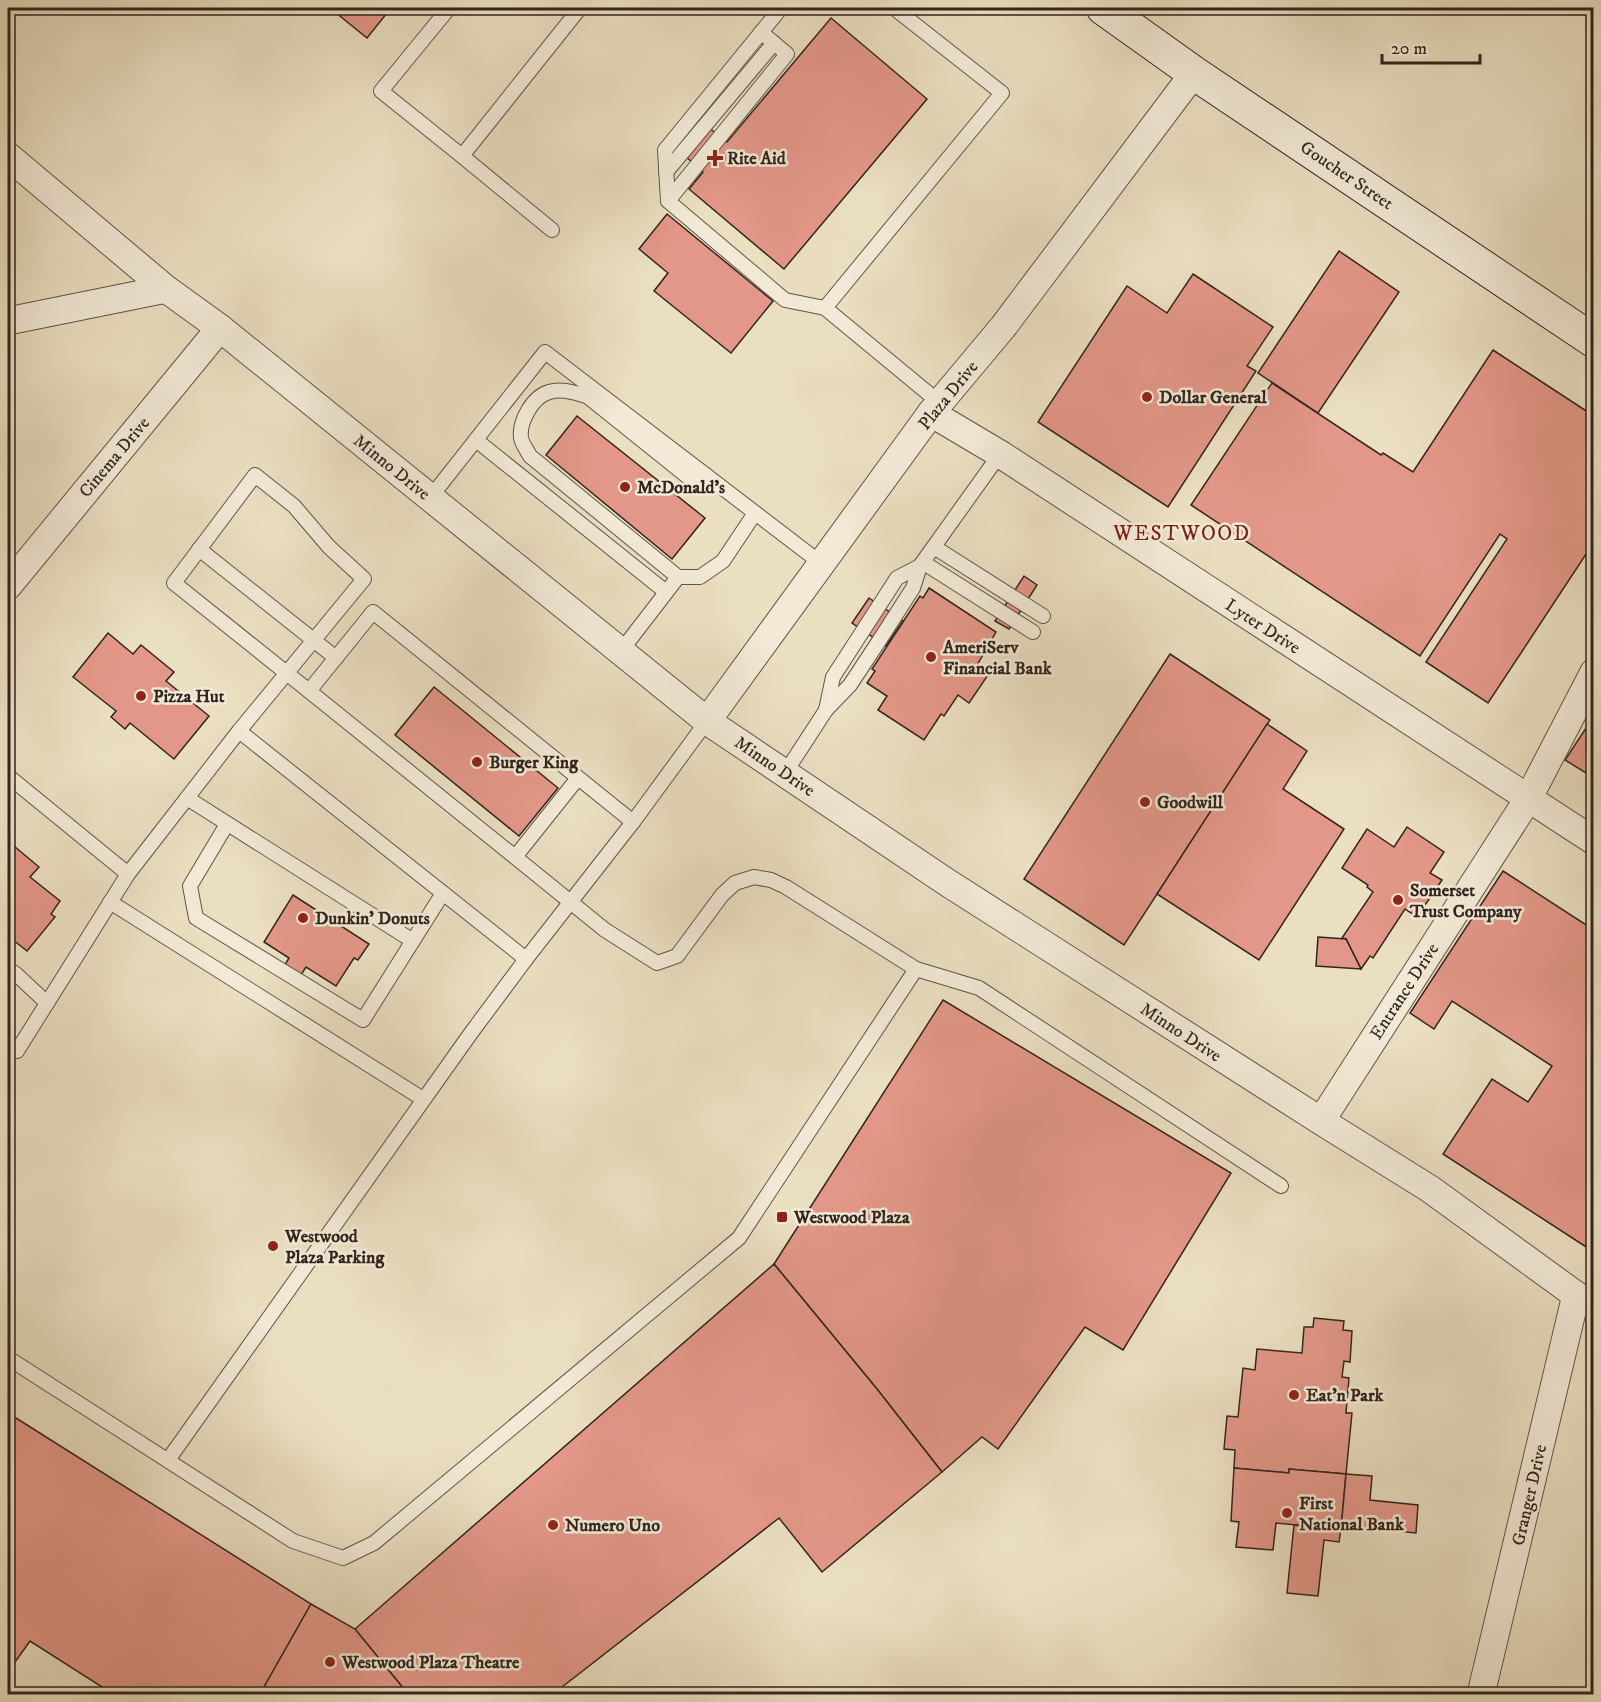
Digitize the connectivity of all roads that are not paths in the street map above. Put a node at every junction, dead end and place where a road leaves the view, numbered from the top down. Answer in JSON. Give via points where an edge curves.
{"nodes":[{"id":1,"x":449,"y":8,"type":"edge"},
{"id":2,"x":580,"y":8,"type":"edge"},
{"id":3,"x":781,"y":8,"type":"edge"},
{"id":4,"x":894,"y":8,"type":"edge"},
{"id":5,"x":1103,"y":8,"type":"edge"},
{"id":6,"x":761,"y":32,"type":"junction"},
{"id":7,"x":774,"y":43,"type":"junction"},
{"id":8,"x":1194,"y":73,"type":"junction"},
{"id":9,"x":8,"y":156,"type":"edge"},
{"id":10,"x":462,"y":156,"type":"junction"},
{"id":11,"x":666,"y":172,"type":"junction"},
{"id":12,"x":668,"y":201,"type":"junction"},
{"id":13,"x":552,"y":230,"type":"dead end"},
{"id":14,"x":166,"y":289,"type":"junction"},
{"id":15,"x":825,"y":308,"type":"junction"},
{"id":16,"x":8,"y":321,"type":"edge"},
{"id":17,"x":220,"y":328,"type":"junction"},
{"id":18,"x":1593,"y":340,"type":"edge"},
{"id":19,"x":935,"y":408,"type":"junction"},
{"id":20,"x":476,"y":440,"type":"junction"},
{"id":21,"x":1000,"y":454,"type":"junction"},
{"id":22,"x":706,"y":475,"type":"junction"},
{"id":23,"x":430,"y":498,"type":"junction"},
{"id":24,"x":755,"y":513,"type":"junction"},
{"id":25,"x":934,"y":547,"type":"junction"},
{"id":26,"x":199,"y":549,"type":"junction"},
{"id":27,"x":822,"y":564,"type":"junction"},
{"id":28,"x":922,"y":565,"type":"junction"},
{"id":29,"x":678,"y":577,"type":"junction"},
{"id":30,"x":8,"y":586,"type":"edge"},
{"id":31,"x":666,"y":592,"type":"junction"},
{"id":32,"x":1043,"y":616,"type":"dead end"},
{"id":33,"x":1033,"y":632,"type":"dead end"},
{"id":34,"x":314,"y":640,"type":"junction"},
{"id":35,"x":621,"y":651,"type":"junction"},
{"id":36,"x":336,"y":658,"type":"junction"},
{"id":37,"x":1593,"y":672,"type":"edge"},
{"id":38,"x":287,"y":674,"type":"junction"},
{"id":39,"x":309,"y":691,"type":"junction"},
{"id":40,"x":826,"y":710,"type":"junction"},
{"id":41,"x":707,"y":721,"type":"junction"},
{"id":42,"x":239,"y":731,"type":"junction"},
{"id":43,"x":785,"y":773,"type":"junction"},
{"id":44,"x":8,"y":776,"type":"edge"},
{"id":45,"x":578,"y":777,"type":"junction"},
{"id":46,"x":187,"y":798,"type":"junction"},
{"id":47,"x":1528,"y":798,"type":"junction"},
{"id":48,"x":633,"y":822,"type":"junction"},
{"id":49,"x":227,"y":824,"type":"junction"},
{"id":50,"x":1593,"y":841,"type":"edge"},
{"id":51,"x":515,"y":857,"type":"junction"},
{"id":52,"x":128,"y":874,"type":"junction"},
{"id":53,"x":443,"y":893,"type":"junction"},
{"id":54,"x":110,"y":902,"type":"junction"},
{"id":55,"x":571,"y":902,"type":"junction"},
{"id":56,"x":413,"y":941,"type":"junction"},
{"id":57,"x":526,"y":959,"type":"junction"},
{"id":58,"x":8,"y":969,"type":"edge"},
{"id":59,"x":916,"y":969,"type":"junction"},
{"id":60,"x":47,"y":1003,"type":"junction"},
{"id":61,"x":8,"y":1045,"type":"edge"},
{"id":62,"x":423,"y":1099,"type":"junction"},
{"id":63,"x":1321,"y":1122,"type":"junction"},
{"id":64,"x":1281,"y":1186,"type":"dead end"},
{"id":65,"x":1585,"y":1300,"type":"edge"},
{"id":66,"x":8,"y":1358,"type":"edge"},
{"id":67,"x":168,"y":1460,"type":"junction"},
{"id":68,"x":1481,"y":1695,"type":"edge"}],
"edges":[{"from":1,"to":10,"type":"lane","via":[[381,91]]},
{"from":2,"to":10,"type":"lane"},
{"from":3,"to":6,"type":"lane"},
{"from":4,"to":15,"type":"lane","via":[[1002,93]]},
{"from":5,"to":8,"type":"main road","name":"Goucher Street"},
{"from":6,"to":7,"type":"lane"},
{"from":6,"to":11,"type":"lane","via":[[665,150]]},
{"from":7,"to":11,"type":"lane"},
{"from":7,"to":12,"type":"lane","via":[[787,54]]},
{"from":8,"to":18,"type":"main road","name":"Goucher Street"},
{"from":8,"to":19,"type":"street","name":"Plaza Drive","via":[[1003,327]]},
{"from":9,"to":14,"type":"street","name":"Minno Drive"},
{"from":10,"to":13,"type":"lane"},
{"from":11,"to":12,"type":"lane"},
{"from":12,"to":15,"type":"lane","via":[[785,300]]},
{"from":14,"to":16,"type":"street"},
{"from":14,"to":17,"type":"street","name":"Minno Drive"},
{"from":15,"to":19,"type":"lane"},
{"from":17,"to":23,"type":"street","name":"Minno Drive"},
{"from":17,"to":30,"type":"street","name":"Cinema Drive"},
{"from":19,"to":21,"type":"street","name":"Lyter Drive"},
{"from":19,"to":27,"type":"street","name":"Plaza Drive"},
{"from":20,"to":22,"type":"lane","via":[[545,352]]},
{"from":20,"to":23,"type":"lane"},
{"from":20,"to":31,"type":"lane"},
{"from":21,"to":25,"type":"lane"},
{"from":21,"to":47,"type":"street","name":"Lyter Drive"},
{"from":22,"to":24,"type":"lane"},
{"from":22,"to":29,"type":"lane","via":[[698,485],[587,396],[567,390],[548,392],[534,403],[522,422],[521,440],[530,456]]},
{"from":23,"to":35,"type":"street","name":"Minno Drive"},
{"from":24,"to":27,"type":"lane"},
{"from":24,"to":29,"type":"lane","via":[[723,561],[700,577]]},
{"from":25,"to":28,"type":"lane"},
{"from":25,"to":32,"type":"lane"},
{"from":26,"to":34,"type":"lane"},
{"from":26,"to":34,"type":"lane","via":[[255,475],[294,506],[329,547],[364,579]]},
{"from":26,"to":38,"type":"lane","via":[[174,583]]},
{"from":27,"to":41,"type":"street","name":"Plaza Drive"},
{"from":28,"to":33,"type":"lane"},
{"from":28,"to":40,"type":"lane","via":[[913,588],[850,685]]},
{"from":28,"to":40,"type":"lane","via":[[897,578],[891,587],[833,677]]},
{"from":29,"to":31,"type":"lane"},
{"from":31,"to":35,"type":"lane"},
{"from":34,"to":36,"type":"lane"},
{"from":34,"to":38,"type":"lane"},
{"from":35,"to":41,"type":"street","name":"Minno Drive"},
{"from":36,"to":39,"type":"lane"},
{"from":36,"to":45,"type":"lane","via":[[373,612]]},
{"from":37,"to":47,"type":"street","name":"Entrance Drive"},
{"from":38,"to":39,"type":"lane"},
{"from":38,"to":42,"type":"lane"},
{"from":39,"to":51,"type":"lane"},
{"from":40,"to":43,"type":"lane"},
{"from":41,"to":43,"type":"street","name":"Minno Drive"},
{"from":41,"to":48,"type":"lane"},
{"from":42,"to":46,"type":"lane"},
{"from":42,"to":53,"type":"lane"},
{"from":43,"to":63,"type":"street","name":"Minno Drive","via":[[948,883]]},
{"from":44,"to":52,"type":"lane"},
{"from":45,"to":48,"type":"lane"},
{"from":45,"to":51,"type":"lane"},
{"from":46,"to":49,"type":"lane"},
{"from":46,"to":52,"type":"lane"},
{"from":47,"to":50,"type":"street","name":"Lyter Drive"},
{"from":47,"to":63,"type":"street","name":"Entrance Drive"},
{"from":48,"to":55,"type":"lane"},
{"from":49,"to":56,"type":"lane"},
{"from":49,"to":56,"type":"lane","via":[[190,886],[196,918],[363,1020]]},
{"from":51,"to":55,"type":"lane"},
{"from":52,"to":54,"type":"lane"},
{"from":53,"to":56,"type":"lane"},
{"from":53,"to":57,"type":"lane"},
{"from":54,"to":60,"type":"lane"},
{"from":54,"to":62,"type":"lane"},
{"from":55,"to":57,"type":"lane"},
{"from":55,"to":59,"type":"lane","via":[[605,930],[657,963],[677,956],[735,883],[754,877],[771,880]]},
{"from":57,"to":62,"type":"lane"},
{"from":58,"to":60,"type":"lane"},
{"from":59,"to":64,"type":"lane","via":[[979,988]]},
{"from":59,"to":67,"type":"lane","via":[[739,1238],[374,1543],[343,1558],[293,1541]]},
{"from":60,"to":61,"type":"lane","via":[[17,1051]]},
{"from":62,"to":67,"type":"lane"},
{"from":63,"to":65,"type":"street","name":"Minno Drive","via":[[1430,1189]]},
{"from":65,"to":68,"type":"street","name":"Granger Drive"},
{"from":66,"to":67,"type":"lane"}]}
